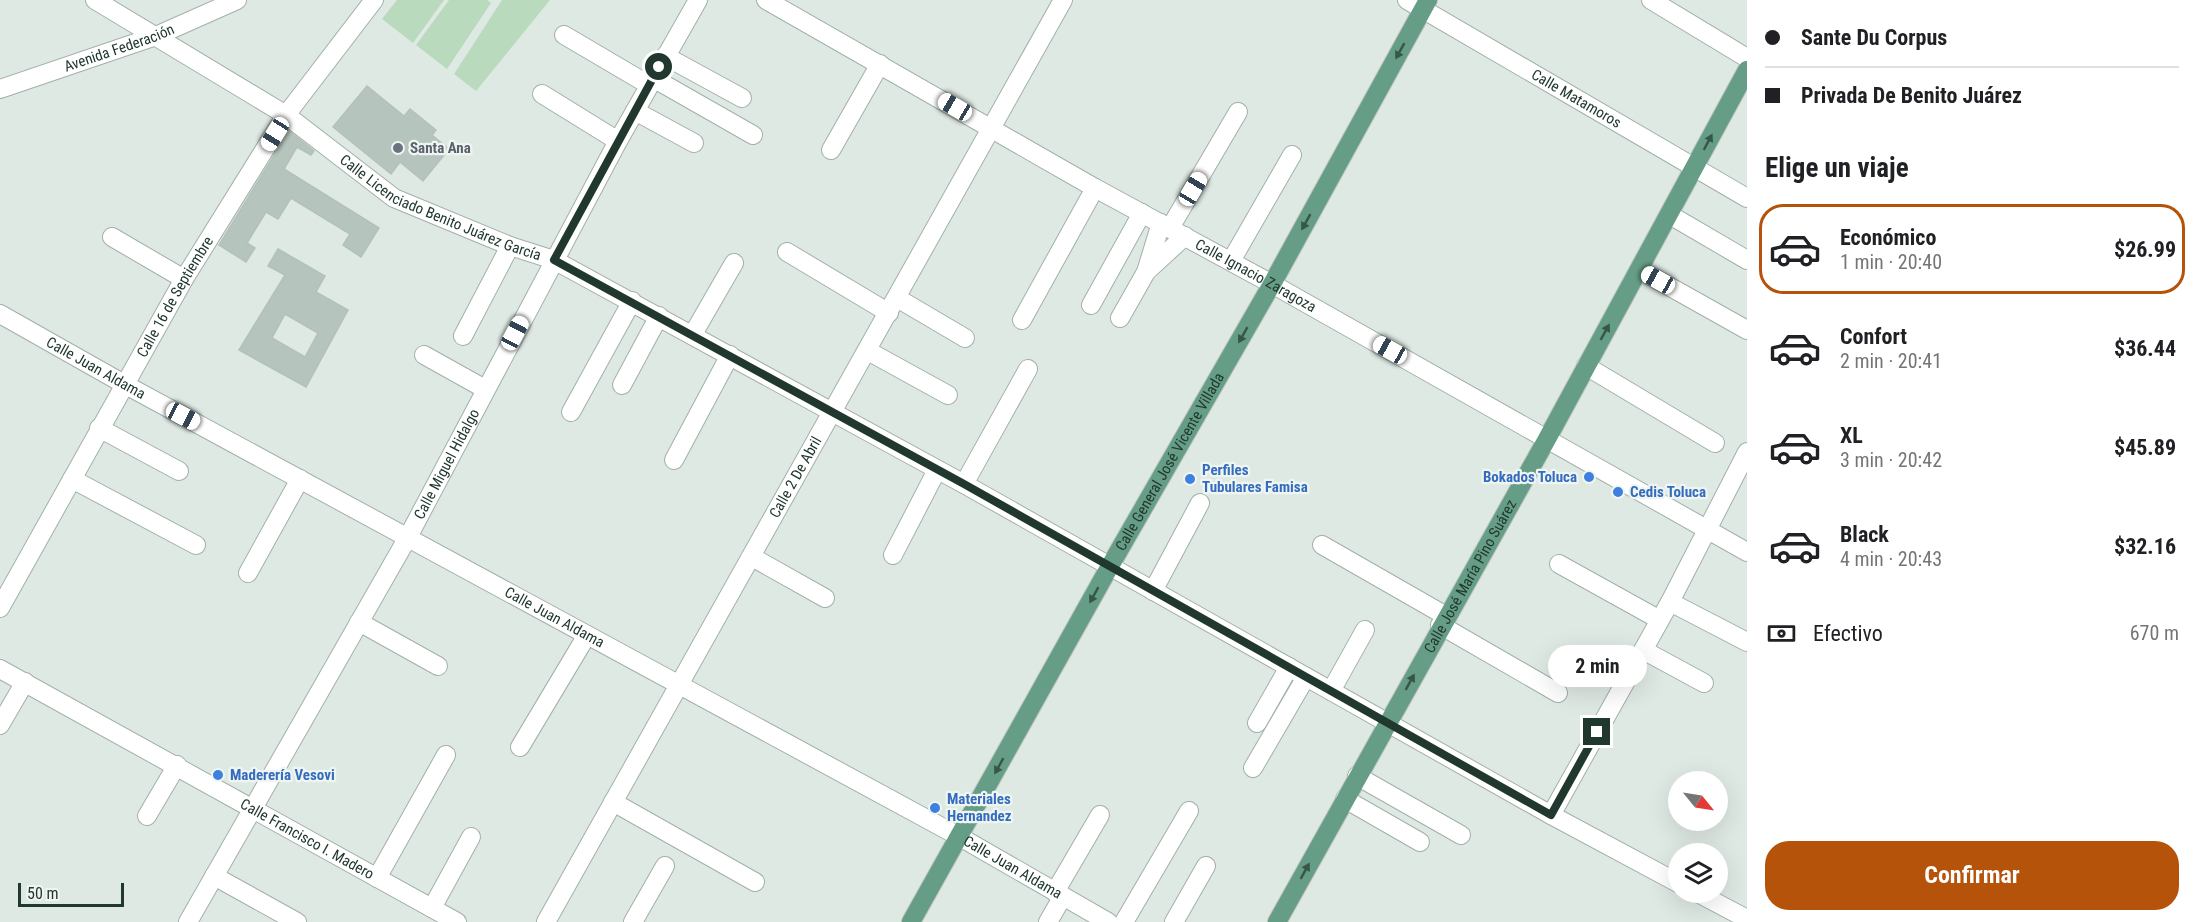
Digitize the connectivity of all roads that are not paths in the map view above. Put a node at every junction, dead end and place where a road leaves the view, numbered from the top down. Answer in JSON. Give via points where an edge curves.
{"nodes":[{"id":1,"x":95,"y":0,"type":"edge"},
{"id":2,"x":237,"y":0,"type":"edge"},
{"id":3,"x":374,"y":0,"type":"edge"},
{"id":4,"x":698,"y":0,"type":"edge"},
{"id":5,"x":766,"y":0,"type":"edge"},
{"id":6,"x":1064,"y":0,"type":"edge"},
{"id":7,"x":1407,"y":0,"type":"edge"},
{"id":8,"x":1651,"y":0,"type":"edge"},
{"id":9,"x":1426,"y":4,"type":"edge"},
{"id":10,"x":564,"y":35,"type":"dead end"},
{"id":11,"x":156,"y":36,"type":"junction"},
{"id":12,"x":665,"y":56,"type":"junction"},
{"id":13,"x":1747,"y":58,"type":"edge"},
{"id":14,"x":880,"y":64,"type":"junction"},
{"id":15,"x":1747,"y":70,"type":"edge"},
{"id":16,"x":651,"y":82,"type":"junction"},
{"id":17,"x":0,"y":89,"type":"edge"},
{"id":18,"x":542,"y":94,"type":"dead end"},
{"id":19,"x":742,"y":98,"type":"dead end"},
{"id":20,"x":635,"y":111,"type":"junction"},
{"id":21,"x":1238,"y":112,"type":"dead end"},
{"id":22,"x":286,"y":115,"type":"junction"},
{"id":23,"x":993,"y":129,"type":"junction"},
{"id":24,"x":753,"y":135,"type":"dead end"},
{"id":25,"x":618,"y":141,"type":"junction"},
{"id":26,"x":694,"y":143,"type":"dead end"},
{"id":27,"x":831,"y":150,"type":"dead end"},
{"id":28,"x":1292,"y":155,"type":"dead end"},
{"id":29,"x":1695,"y":168,"type":"junction"},
{"id":30,"x":1095,"y":188,"type":"junction"},
{"id":31,"x":1747,"y":198,"type":"edge"},
{"id":32,"x":1142,"y":213,"type":"junction"},
{"id":33,"x":1670,"y":215,"type":"junction"},
{"id":34,"x":1172,"y":229,"type":"junction"},
{"id":35,"x":112,"y":237,"type":"dead end"},
{"id":36,"x":510,"y":246,"type":"junction"},
{"id":37,"x":787,"y":252,"type":"dead end"},
{"id":38,"x":554,"y":260,"type":"junction"},
{"id":39,"x":1747,"y":260,"type":"edge"},
{"id":40,"x":1231,"y":261,"type":"junction"},
{"id":41,"x":734,"y":263,"type":"dead end"},
{"id":42,"x":1640,"y":270,"type":"junction"},
{"id":43,"x":1146,"y":272,"type":"junction"},
{"id":44,"x":184,"y":279,"type":"junction"},
{"id":45,"x":1272,"y":284,"type":"junction"},
{"id":46,"x":632,"y":301,"type":"junction"},
{"id":47,"x":1090,"y":305,"type":"dead end"},
{"id":48,"x":893,"y":306,"type":"junction"},
{"id":49,"x":0,"y":314,"type":"edge"},
{"id":50,"x":659,"y":316,"type":"junction"},
{"id":51,"x":1120,"y":318,"type":"dead end"},
{"id":52,"x":1022,"y":320,"type":"dead end"},
{"id":53,"x":1747,"y":330,"type":"edge"},
{"id":54,"x":693,"y":334,"type":"junction"},
{"id":55,"x":463,"y":336,"type":"dead end"},
{"id":56,"x":964,"y":338,"type":"dead end"},
{"id":57,"x":868,"y":351,"type":"junction"},
{"id":58,"x":424,"y":355,"type":"dead end"},
{"id":59,"x":730,"y":355,"type":"junction"},
{"id":60,"x":1586,"y":366,"type":"junction"},
{"id":61,"x":1028,"y":369,"type":"dead end"},
{"id":62,"x":124,"y":384,"type":"junction"},
{"id":63,"x":622,"y":385,"type":"dead end"},
{"id":64,"x":485,"y":389,"type":"junction"},
{"id":65,"x":948,"y":395,"type":"dead end"},
{"id":66,"x":571,"y":412,"type":"dead end"},
{"id":67,"x":833,"y":412,"type":"junction"},
{"id":68,"x":99,"y":428,"type":"junction"},
{"id":69,"x":1547,"y":438,"type":"junction"},
{"id":70,"x":1715,"y":443,"type":"dead end"},
{"id":71,"x":1747,"y":452,"type":"edge"},
{"id":72,"x":674,"y":459,"type":"dead end"},
{"id":73,"x":937,"y":470,"type":"junction"},
{"id":74,"x":179,"y":471,"type":"dead end"},
{"id":75,"x":1742,"y":474,"type":"edge"},
{"id":76,"x":72,"y":479,"type":"junction"},
{"id":77,"x":300,"y":479,"type":"junction"},
{"id":78,"x":964,"y":484,"type":"junction"},
{"id":79,"x":1200,"y":503,"type":"dead end"},
{"id":80,"x":1707,"y":530,"type":"junction"},
{"id":81,"x":408,"y":537,"type":"junction"},
{"id":82,"x":196,"y":545,"type":"dead end"},
{"id":83,"x":1322,"y":545,"type":"dead end"},
{"id":84,"x":1747,"y":552,"type":"edge"},
{"id":85,"x":894,"y":555,"type":"dead end"},
{"id":86,"x":752,"y":557,"type":"junction"},
{"id":87,"x":1559,"y":564,"type":"dead end"},
{"id":88,"x":1110,"y":566,"type":"junction"},
{"id":89,"x":248,"y":573,"type":"dead end"},
{"id":90,"x":1153,"y":591,"type":"junction"},
{"id":91,"x":825,"y":598,"type":"dead end"},
{"id":92,"x":1670,"y":602,"type":"junction"},
{"id":93,"x":0,"y":608,"type":"edge"},
{"id":94,"x":1443,"y":620,"type":"junction"},
{"id":95,"x":1660,"y":620,"type":"junction"},
{"id":96,"x":358,"y":622,"type":"junction"},
{"id":97,"x":1365,"y":630,"type":"dead end"},
{"id":98,"x":587,"y":635,"type":"junction"},
{"id":99,"x":1747,"y":642,"type":"edge"},
{"id":100,"x":1643,"y":650,"type":"junction"},
{"id":101,"x":438,"y":666,"type":"dead end"},
{"id":102,"x":1289,"y":667,"type":"junction"},
{"id":103,"x":0,"y":669,"type":"edge"},
{"id":104,"x":1306,"y":677,"type":"junction"},
{"id":105,"x":25,"y":682,"type":"junction"},
{"id":106,"x":1704,"y":683,"type":"dead end"},
{"id":107,"x":678,"y":686,"type":"junction"},
{"id":108,"x":1331,"y":691,"type":"junction"},
{"id":109,"x":1558,"y":693,"type":"dead end"},
{"id":110,"x":1388,"y":721,"type":"junction"},
{"id":111,"x":1257,"y":723,"type":"dead end"},
{"id":112,"x":0,"y":725,"type":"edge"},
{"id":113,"x":520,"y":747,"type":"dead end"},
{"id":114,"x":446,"y":755,"type":"dead end"},
{"id":115,"x":177,"y":765,"type":"junction"},
{"id":116,"x":1253,"y":768,"type":"dead end"},
{"id":117,"x":1357,"y":776,"type":"junction"},
{"id":118,"x":1345,"y":799,"type":"junction"},
{"id":119,"x":613,"y":802,"type":"junction"},
{"id":120,"x":253,"y":808,"type":"junction"},
{"id":121,"x":1189,"y":811,"type":"dead end"},
{"id":122,"x":1100,"y":815,"type":"dead end"},
{"id":123,"x":1551,"y":815,"type":"junction"},
{"id":124,"x":147,"y":816,"type":"dead end"},
{"id":125,"x":1461,"y":835,"type":"dead end"},
{"id":126,"x":471,"y":837,"type":"dead end"},
{"id":127,"x":960,"y":837,"type":"junction"},
{"id":128,"x":1420,"y":842,"type":"dead end"},
{"id":129,"x":665,"y":866,"type":"dead end"},
{"id":130,"x":1206,"y":866,"type":"dead end"},
{"id":131,"x":214,"y":876,"type":"junction"},
{"id":132,"x":377,"y":878,"type":"junction"},
{"id":133,"x":1668,"y":878,"type":"edge"},
{"id":134,"x":755,"y":882,"type":"dead end"},
{"id":135,"x":1059,"y":894,"type":"junction"},
{"id":136,"x":1717,"y":903,"type":"edge"},
{"id":137,"x":432,"y":908,"type":"junction"},
{"id":138,"x":1747,"y":919,"type":"edge"},
{"id":139,"x":188,"y":922,"type":"edge"},
{"id":140,"x":297,"y":922,"type":"edge"},
{"id":141,"x":458,"y":922,"type":"edge"},
{"id":142,"x":546,"y":922,"type":"edge"},
{"id":143,"x":633,"y":922,"type":"edge"},
{"id":144,"x":911,"y":922,"type":"edge"},
{"id":145,"x":1048,"y":922,"type":"edge"},
{"id":146,"x":1108,"y":922,"type":"edge"},
{"id":147,"x":1124,"y":922,"type":"edge"},
{"id":148,"x":1174,"y":922,"type":"edge"},
{"id":149,"x":1277,"y":922,"type":"edge"}],
"edges":[{"from":1,"to":11,"type":"street","name":"Calle Licenciado Benito Juárez García"},
{"from":2,"to":11,"type":"street","name":"Avenida Federación"},
{"from":3,"to":22,"type":"street","name":"Calle 16 de Septiembre"},
{"from":4,"to":12,"type":"street","name":"Calle Miguel Hidalgo"},
{"from":5,"to":14,"type":"street","name":"Calle Ignacio Zaragoza"},
{"from":6,"to":23,"type":"street","name":"Calle 2 De Abril"},
{"from":7,"to":9,"type":"street","name":"Calle Matamoros"},
{"from":8,"to":13,"type":"street"},
{"from":9,"to":29,"type":"street","name":"Calle Matamoros"},
{"from":9,"to":45,"type":"main road","name":"Calle General José Vicente Villada","one_way":true},
{"from":10,"to":16,"type":"street"},
{"from":11,"to":17,"type":"street","name":"Avenida Federación"},
{"from":11,"to":22,"type":"street","name":"Calle Licenciado Benito Juárez García"},
{"from":12,"to":16,"type":"street","name":"Calle Miguel Hidalgo"},
{"from":12,"to":19,"type":"street"},
{"from":14,"to":23,"type":"street","name":"Calle Ignacio Zaragoza"},
{"from":14,"to":27,"type":"street"},
{"from":29,"to":15,"type":"main road","name":"Calle José María Pino Suárez","one_way":true},
{"from":16,"to":20,"type":"street","name":"Calle Miguel Hidalgo"},
{"from":16,"to":24,"type":"street"},
{"from":18,"to":25,"type":"street"},
{"from":20,"to":25,"type":"street","name":"Calle Miguel Hidalgo"},
{"from":20,"to":26,"type":"street"},
{"from":21,"to":34,"type":"street"},
{"from":22,"to":36,"type":"street","name":"Calle Licenciado Benito Juárez García","via":[[394,198]]},
{"from":22,"to":44,"type":"street","name":"Calle 16 de Septiembre"},
{"from":23,"to":30,"type":"street","name":"Calle Ignacio Zaragoza"},
{"from":23,"to":48,"type":"street","name":"Calle 2 De Abril"},
{"from":25,"to":38,"type":"street","name":"Calle Miguel Hidalgo"},
{"from":28,"to":40,"type":"street"},
{"from":29,"to":31,"type":"street","name":"Calle Matamoros"},
{"from":29,"to":33,"type":"main road","name":"Calle José María Pino Suárez"},
{"from":30,"to":32,"type":"street","name":"Calle Ignacio Zaragoza"},
{"from":30,"to":52,"type":"street"},
{"from":32,"to":34,"type":"street","name":"Calle Ignacio Zaragoza"},
{"from":32,"to":47,"type":"street"},
{"from":33,"to":39,"type":"street"},
{"from":33,"to":42,"type":"main road","name":"Calle José María Pino Suárez"},
{"from":34,"to":40,"type":"street","name":"Calle Ignacio Zaragoza"},
{"from":34,"to":43,"type":"street"},
{"from":34,"to":43,"type":"street"},
{"from":35,"to":44,"type":"street"},
{"from":36,"to":38,"type":"street","name":"Calle Licenciado Benito Juárez García"},
{"from":36,"to":55,"type":"street"},
{"from":37,"to":48,"type":"street"},
{"from":38,"to":46,"type":"street","name":"Calle Licenciado Benito Juárez García"},
{"from":38,"to":64,"type":"street","name":"Calle Miguel Hidalgo"},
{"from":40,"to":45,"type":"street","name":"Calle Ignacio Zaragoza"},
{"from":41,"to":54,"type":"street"},
{"from":42,"to":53,"type":"street"},
{"from":60,"to":42,"type":"main road","name":"Calle José María Pino Suárez","one_way":true},
{"from":43,"to":51,"type":"street"},
{"from":44,"to":62,"type":"street","name":"Calle 16 de Septiembre"},
{"from":45,"to":69,"type":"street","name":"Calle Ignacio Zaragoza"},
{"from":45,"to":88,"type":"main road","name":"Calle General José Vicente Villada","one_way":true},
{"from":46,"to":50,"type":"street","name":"Calle Licenciado Benito Juárez García"},
{"from":46,"to":66,"type":"street"},
{"from":48,"to":56,"type":"street"},
{"from":48,"to":57,"type":"street","name":"Calle 2 De Abril"},
{"from":49,"to":62,"type":"street","name":"Calle Juan Aldama"},
{"from":50,"to":54,"type":"street","name":"Calle Licenciado Benito Juárez García"},
{"from":50,"to":63,"type":"street"},
{"from":54,"to":59,"type":"street","name":"Calle Licenciado Benito Juárez García"},
{"from":57,"to":65,"type":"street"},
{"from":57,"to":67,"type":"street","name":"Calle 2 De Abril"},
{"from":58,"to":64,"type":"street"},
{"from":59,"to":67,"type":"street","name":"Calle Licenciado Benito Juárez García"},
{"from":59,"to":72,"type":"street"},
{"from":60,"to":69,"type":"main road","name":"Calle José María Pino Suárez"},
{"from":60,"to":70,"type":"street"},
{"from":61,"to":78,"type":"street"},
{"from":62,"to":68,"type":"street","name":"Calle 16 de Septiembre"},
{"from":62,"to":77,"type":"street","name":"Calle Juan Aldama"},
{"from":64,"to":81,"type":"street","name":"Calle Miguel Hidalgo"},
{"from":67,"to":73,"type":"street","name":"Calle Licenciado Benito Juárez García"},
{"from":67,"to":86,"type":"street","name":"Calle 2 De Abril"},
{"from":68,"to":74,"type":"street"},
{"from":68,"to":76,"type":"street","name":"Calle 16 de Septiembre"},
{"from":69,"to":80,"type":"street","name":"Calle Ignacio Zaragoza"},
{"from":69,"to":94,"type":"main road","name":"Calle José María Pino Suárez"},
{"from":71,"to":75,"type":"street"},
{"from":73,"to":78,"type":"street","name":"Calle Licenciado Benito Juárez García"},
{"from":73,"to":85,"type":"street"},
{"from":75,"to":80,"type":"street"},
{"from":76,"to":82,"type":"street"},
{"from":76,"to":93,"type":"street","name":"Calle 16 de Septiembre"},
{"from":77,"to":81,"type":"street","name":"Calle Juan Aldama"},
{"from":77,"to":89,"type":"street"},
{"from":78,"to":88,"type":"street","name":"Calle Licenciado Benito Juárez García"},
{"from":79,"to":90,"type":"street"},
{"from":80,"to":84,"type":"street","name":"Calle Ignacio Zaragoza"},
{"from":80,"to":92,"type":"street"},
{"from":81,"to":96,"type":"street","name":"Calle Miguel Hidalgo"},
{"from":81,"to":98,"type":"street","name":"Calle Juan Aldama"},
{"from":83,"to":94,"type":"street"},
{"from":86,"to":91,"type":"street"},
{"from":86,"to":107,"type":"street","name":"Calle 2 De Abril"},
{"from":87,"to":95,"type":"street"},
{"from":88,"to":90,"type":"street","name":"Calle Licenciado Benito Juárez García"},
{"from":88,"to":127,"type":"main road","name":"Calle General José Vicente Villada","one_way":true},
{"from":90,"to":102,"type":"street","name":"Calle Licenciado Benito Juárez García"},
{"from":92,"to":95,"type":"street"},
{"from":92,"to":99,"type":"street"},
{"from":94,"to":109,"type":"street"},
{"from":110,"to":94,"type":"main road","name":"Calle José María Pino Suárez","one_way":true},
{"from":95,"to":100,"type":"street"},
{"from":96,"to":101,"type":"street"},
{"from":96,"to":120,"type":"street","name":"Calle Miguel Hidalgo"},
{"from":97,"to":108,"type":"street"},
{"from":98,"to":107,"type":"street","name":"Calle Juan Aldama"},
{"from":98,"to":113,"type":"street"},
{"from":100,"to":106,"type":"street"},
{"from":100,"to":123,"type":"street"},
{"from":102,"to":104,"type":"street","name":"Calle Licenciado Benito Juárez García"},
{"from":102,"to":111,"type":"street"},
{"from":103,"to":105,"type":"street","name":"Calle Francisco I. Madero"},
{"from":104,"to":108,"type":"street","name":"Calle Licenciado Benito Juárez García"},
{"from":104,"to":116,"type":"street"},
{"from":105,"to":112,"type":"street"},
{"from":105,"to":115,"type":"street","name":"Calle Francisco I. Madero"},
{"from":107,"to":119,"type":"street","name":"Calle 2 De Abril"},
{"from":107,"to":127,"type":"street","name":"Calle Juan Aldama"},
{"from":108,"to":110,"type":"street","name":"Calle Licenciado Benito Juárez García"},
{"from":110,"to":117,"type":"main road","name":"Calle José María Pino Suárez"},
{"from":110,"to":123,"type":"street","name":"Calle Licenciado Benito Juárez García"},
{"from":114,"to":132,"type":"street"},
{"from":115,"to":120,"type":"street","name":"Calle Francisco I. Madero"},
{"from":115,"to":124,"type":"street"},
{"from":117,"to":118,"type":"main road","name":"Calle José María Pino Suárez"},
{"from":117,"to":125,"type":"street"},
{"from":118,"to":128,"type":"street"},
{"from":149,"to":118,"type":"main road","name":"Calle José María Pino Suárez","one_way":true},
{"from":119,"to":134,"type":"street"},
{"from":119,"to":142,"type":"street","name":"Calle 2 De Abril"},
{"from":120,"to":131,"type":"street","name":"Calle Miguel Hidalgo"},
{"from":120,"to":132,"type":"street","name":"Calle Francisco I. Madero"},
{"from":121,"to":147,"type":"street"},
{"from":122,"to":135,"type":"street"},
{"from":123,"to":133,"type":"street","name":"Calle Licenciado Benito Juárez García"},
{"from":126,"to":137,"type":"street"},
{"from":127,"to":135,"type":"street","name":"Calle Juan Aldama"},
{"from":127,"to":144,"type":"main road","name":"Calle General José Vicente Villada"},
{"from":129,"to":143,"type":"street"},
{"from":130,"to":148,"type":"street"},
{"from":131,"to":139,"type":"street","name":"Calle Miguel Hidalgo"},
{"from":131,"to":140,"type":"street"},
{"from":132,"to":137,"type":"street","name":"Calle Francisco I. Madero"},
{"from":135,"to":145,"type":"street"},
{"from":135,"to":146,"type":"street","name":"Calle Juan Aldama"},
{"from":136,"to":138,"type":"street"},
{"from":137,"to":141,"type":"street","name":"Calle Francisco I. Madero"}]}
